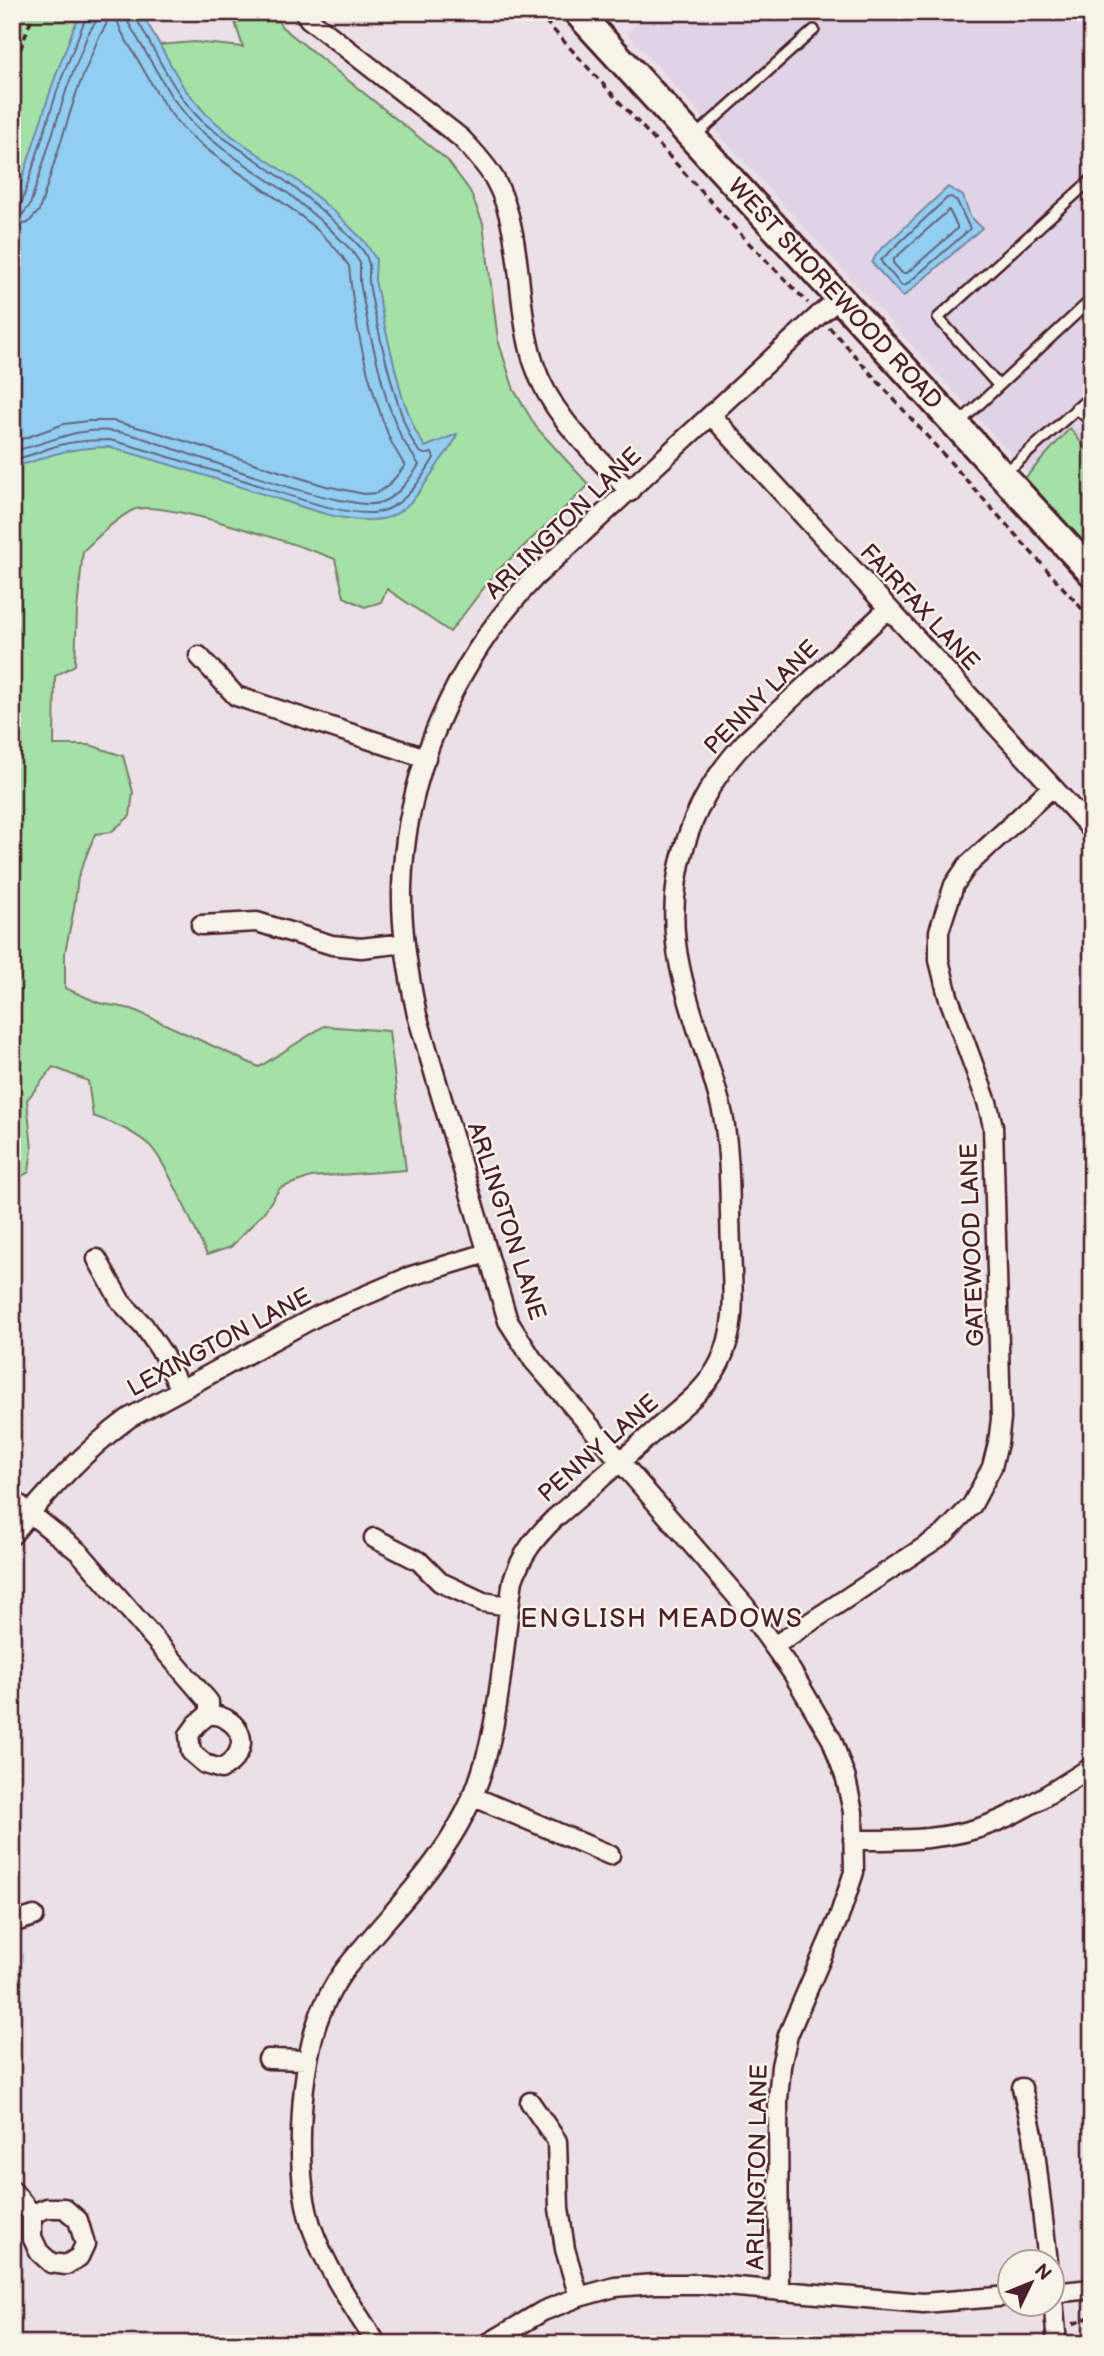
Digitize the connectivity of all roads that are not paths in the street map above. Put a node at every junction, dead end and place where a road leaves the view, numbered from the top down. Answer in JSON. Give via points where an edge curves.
{"nodes":[{"id":1,"x":304,"y":12,"type":"edge"},
{"id":2,"x":577,"y":12,"type":"edge"},
{"id":3,"x":814,"y":30,"type":"dead end"},
{"id":4,"x":693,"y":138,"type":"junction"},
{"id":5,"x":1092,"y":179,"type":"edge"},
{"id":6,"x":840,"y":299,"type":"junction"},
{"id":7,"x":1092,"y":299,"type":"edge"},
{"id":8,"x":998,"y":385,"type":"junction"},
{"id":9,"x":1092,"y":395,"type":"edge"},
{"id":10,"x":1076,"y":408,"type":"junction"},
{"id":11,"x":712,"y":416,"type":"junction"},
{"id":12,"x":1092,"y":422,"type":"edge"},
{"id":13,"x":956,"y":425,"type":"junction"},
{"id":14,"x":1002,"y":475,"type":"junction"},
{"id":15,"x":630,"y":492,"type":"junction"},
{"id":16,"x":1092,"y":573,"type":"edge"},
{"id":17,"x":888,"y":609,"type":"junction"},
{"id":18,"x":199,"y":656,"type":"dead end"},
{"id":19,"x":426,"y":758,"type":"junction"},
{"id":20,"x":1052,"y":787,"type":"junction"},
{"id":21,"x":1092,"y":830,"type":"edge"},
{"id":22,"x":201,"y":925,"type":"dead end"},
{"id":23,"x":405,"y":943,"type":"junction"},
{"id":24,"x":487,"y":1253,"type":"junction"},
{"id":25,"x":97,"y":1259,"type":"dead end"},
{"id":26,"x":180,"y":1389,"type":"junction"},
{"id":27,"x":621,"y":1462,"type":"junction"},
{"id":28,"x":12,"y":1499,"type":"edge"},
{"id":29,"x":29,"y":1514,"type":"junction"},
{"id":30,"x":12,"y":1535,"type":"edge"},
{"id":31,"x":374,"y":1538,"type":"dead end"},
{"id":32,"x":509,"y":1606,"type":"junction"},
{"id":33,"x":774,"y":1646,"type":"junction"},
{"id":34,"x":209,"y":1714,"type":"dead end"},
{"id":35,"x":1092,"y":1768,"type":"edge"},
{"id":36,"x":472,"y":1796,"type":"junction"},
{"id":37,"x":853,"y":1840,"type":"junction"},
{"id":38,"x":610,"y":1855,"type":"dead end"},
{"id":39,"x":34,"y":1916,"type":"dead end"},
{"id":40,"x":12,"y":1923,"type":"edge"},
{"id":41,"x":268,"y":2059,"type":"dead end"},
{"id":42,"x":308,"y":2060,"type":"junction"},
{"id":43,"x":1022,"y":2088,"type":"dead end"},
{"id":44,"x":530,"y":2102,"type":"dead end"},
{"id":45,"x":12,"y":2190,"type":"edge"},
{"id":46,"x":32,"y":2214,"type":"dead end"},
{"id":47,"x":1046,"y":2248,"type":"edge"},
{"id":48,"x":1092,"y":2289,"type":"edge"},
{"id":49,"x":779,"y":2291,"type":"junction"},
{"id":50,"x":1066,"y":2291,"type":"edge"},
{"id":51,"x":579,"y":2297,"type":"junction"},
{"id":52,"x":996,"y":2297,"type":"edge"},
{"id":53,"x":1054,"y":2318,"type":"edge"},
{"id":54,"x":377,"y":2344,"type":"edge"},
{"id":55,"x":488,"y":2344,"type":"edge"},
{"id":56,"x":1057,"y":2344,"type":"edge"}],
"edges":[{"from":1,"to":15,"type":"street","via":[[461,138],[482,161],[509,219],[526,333],[545,391],[559,415]]},
{"from":2,"to":4,"type":"main road","name":"WEST SHOREWOOD ROAD"},
{"from":3,"to":4,"type":"lane"},
{"from":4,"to":6,"type":"main road","name":"WEST SHOREWOOD ROAD"},
{"from":5,"to":8,"type":"lane","via":[[939,318]]},
{"from":6,"to":11,"type":"street","name":"ARLINGTON LANE"},
{"from":6,"to":13,"type":"main road","name":"WEST SHOREWOOD ROAD"},
{"from":7,"to":8,"type":"lane"},
{"from":8,"to":13,"type":"lane"},
{"from":9,"to":10,"type":"lane"},
{"from":10,"to":12,"type":"lane"},
{"from":10,"to":14,"type":"lane"},
{"from":11,"to":15,"type":"street","name":"ARLINGTON LANE"},
{"from":11,"to":17,"type":"street","name":"FAIRFAX LANE"},
{"from":13,"to":14,"type":"main road","name":"WEST SHOREWOOD ROAD"},
{"from":14,"to":16,"type":"main road","name":"WEST SHOREWOOD ROAD"},
{"from":15,"to":19,"type":"street","name":"ARLINGTON LANE","via":[[534,578],[485,636],[440,717]]},
{"from":17,"to":20,"type":"street","name":"FAIRFAX LANE"},
{"from":17,"to":27,"type":"street","name":"PENNY LANE","via":[[727,760],[696,812],[683,847],[674,921],[680,967],[727,1145],[733,1312],[728,1342],[707,1384]]},
{"from":18,"to":19,"type":"street","via":[[236,696]]},
{"from":19,"to":23,"type":"street","name":"ARLINGTON LANE","via":[[406,844],[402,888]]},
{"from":20,"to":21,"type":"street","name":"FAIRFAX LANE"},
{"from":20,"to":33,"type":"street","name":"GATEWOOD LANE","via":[[967,866],[954,885],[939,931],[939,960],[948,996],[993,1126],[1001,1419],[992,1467],[971,1505],[944,1534]]},
{"from":22,"to":23,"type":"street","via":[[257,922],[332,946]]},
{"from":23,"to":24,"type":"street","name":"ARLINGTON LANE","via":[[417,1015]]},
{"from":24,"to":26,"type":"street","name":"LEXINGTON LANE","via":[[372,1291]]},
{"from":24,"to":27,"type":"street","name":"ARLINGTON LANE","via":[[514,1331],[533,1360]]},
{"from":25,"to":26,"type":"street","via":[[121,1302],[163,1354]]},
{"from":26,"to":29,"type":"street","name":"LEXINGTON LANE","via":[[104,1437]]},
{"from":27,"to":32,"type":"street","name":"PENNY LANE","via":[[534,1539],[513,1580]]},
{"from":27,"to":33,"type":"street","name":"ARLINGTON LANE"},
{"from":28,"to":29,"type":"street"},
{"from":29,"to":30,"type":"street","name":"LEXINGTON LANE"},
{"from":29,"to":34,"type":"street","via":[[80,1553],[209,1702]]},
{"from":31,"to":32,"type":"street","via":[[419,1560],[440,1582],[483,1602]]},
{"from":32,"to":36,"type":"street","name":"PENNY LANE","via":[[495,1721]]},
{"from":33,"to":37,"type":"street","name":"ARLINGTON LANE","via":[[832,1740],[853,1812]]},
{"from":35,"to":37,"type":"street","via":[[989,1825],[915,1839]]},
{"from":36,"to":38,"type":"street"},
{"from":36,"to":42,"type":"street","name":"PENNY LANE","via":[[446,1847],[345,1970],[316,2027]]},
{"from":37,"to":49,"type":"street","name":"ARLINGTON LANE","via":[[854,1872],[788,2035],[781,2066]]},
{"from":39,"to":40,"type":"street"},
{"from":41,"to":42,"type":"street"},
{"from":42,"to":54,"type":"street","name":"PENNY LANE","via":[[303,2192],[313,2230],[342,2290]]},
{"from":43,"to":47,"type":"street","via":[[1033,2134]]},
{"from":44,"to":51,"type":"street","via":[[557,2141],[559,2208]]},
{"from":45,"to":46,"type":"street"},
{"from":48,"to":50,"type":"street"},
{"from":49,"to":51,"type":"street","via":[[654,2284],[615,2287]]},
{"from":49,"to":52,"type":"street","via":[[923,2303]]},
{"from":51,"to":55,"type":"street","via":[[543,2311]]},
{"from":53,"to":56,"type":"street"}]}
